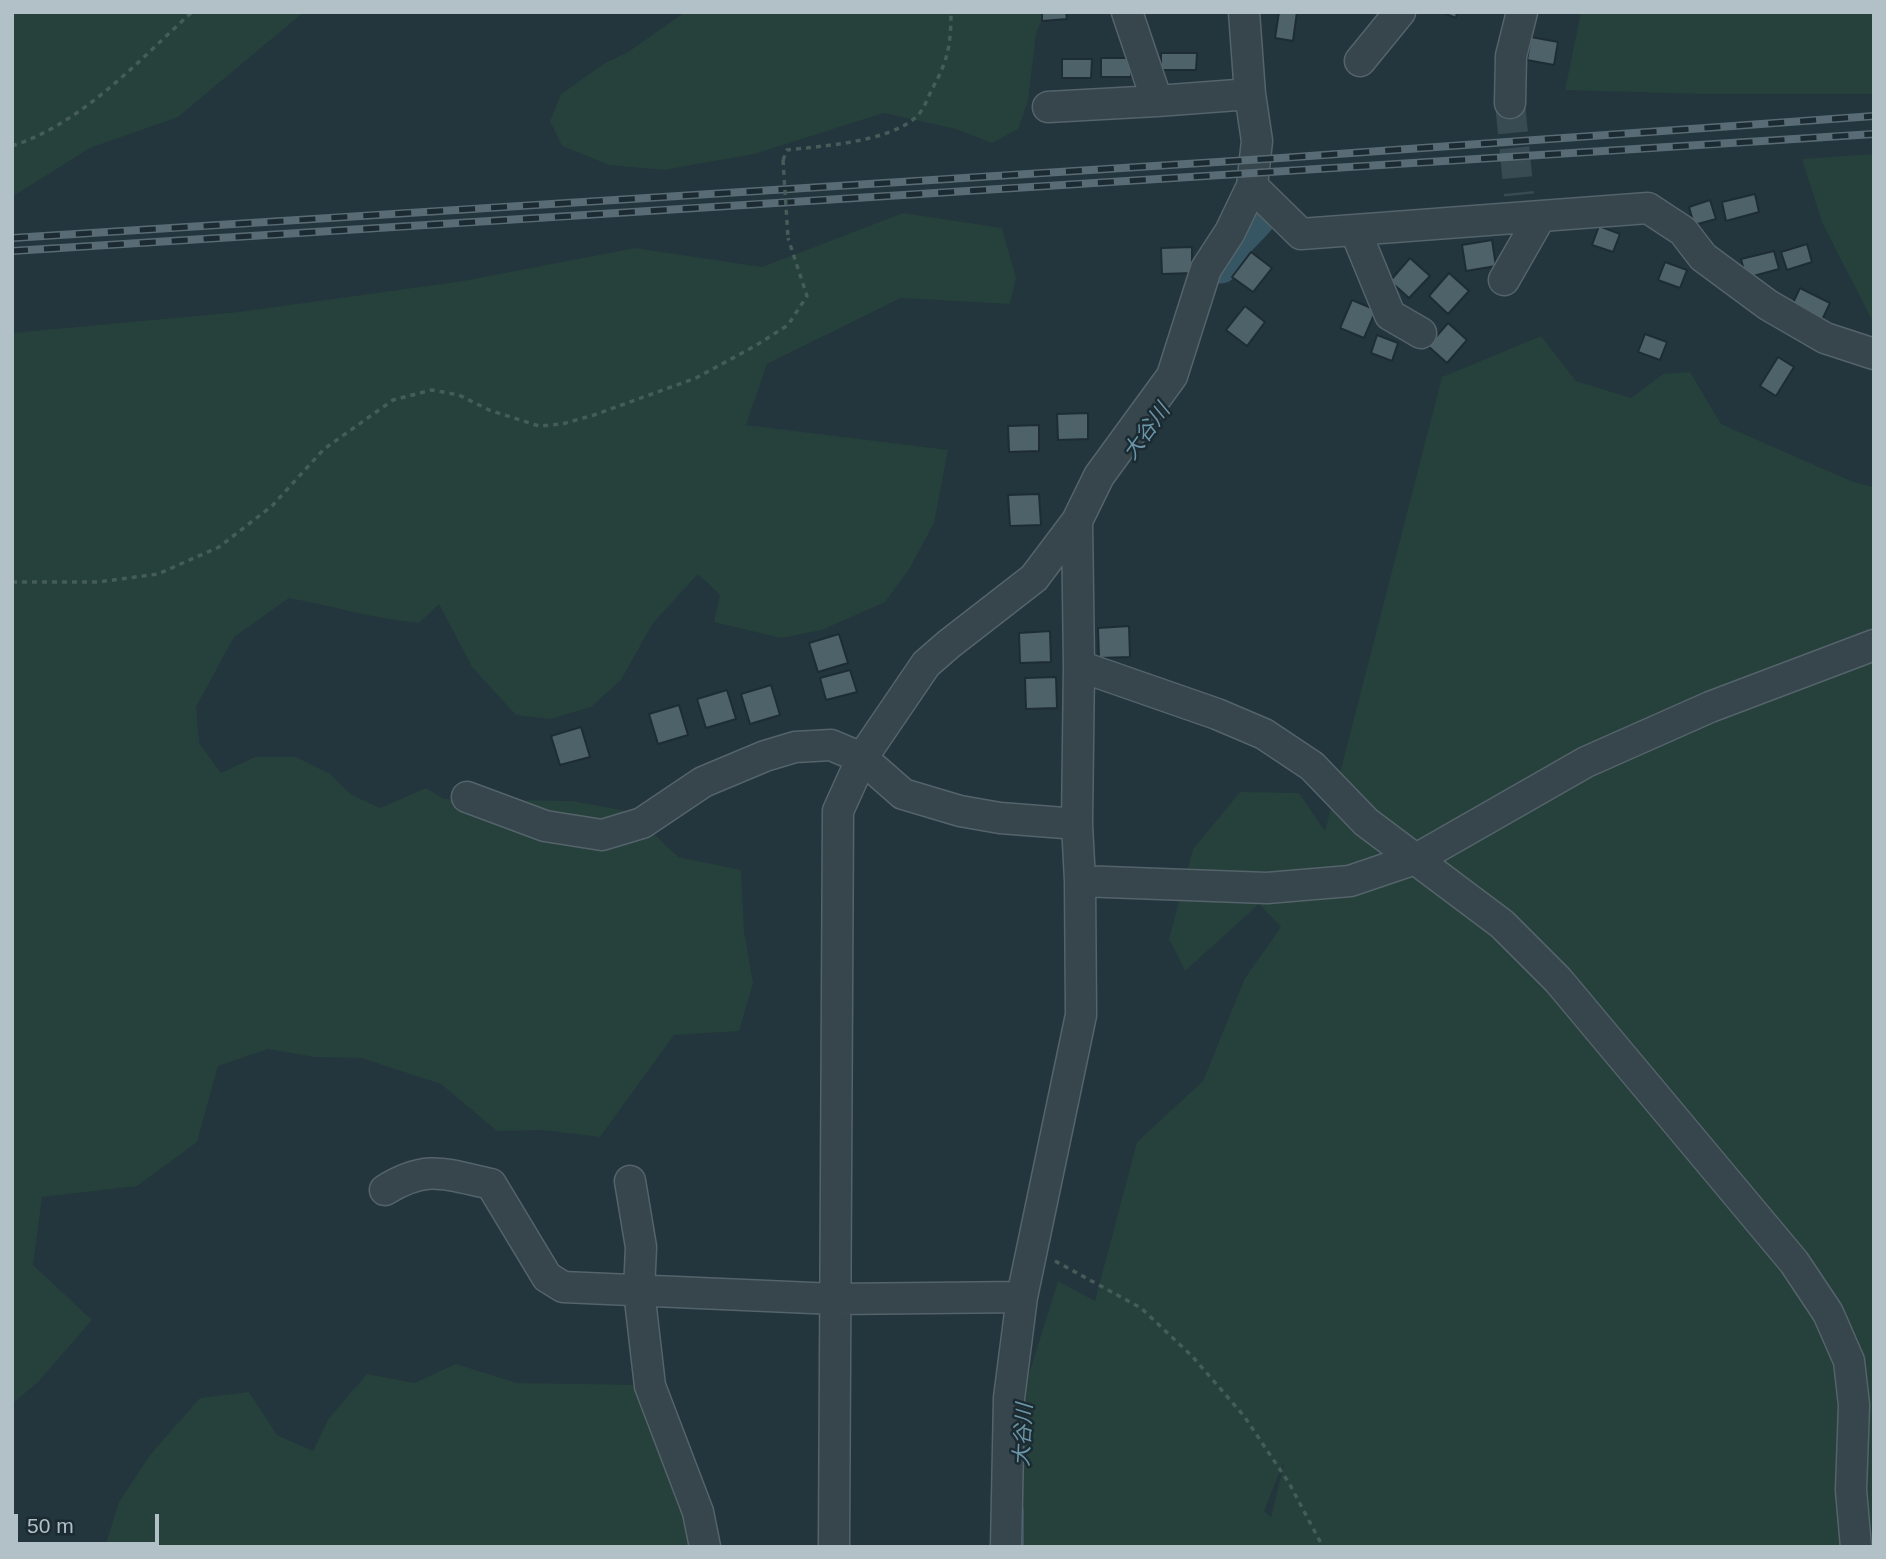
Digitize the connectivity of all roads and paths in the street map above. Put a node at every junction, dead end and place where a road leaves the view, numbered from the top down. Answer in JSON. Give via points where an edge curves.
{"nodes":[{"id":1,"x":192,"y":12,"type":"edge"},
{"id":2,"x":951,"y":12,"type":"edge"},
{"id":3,"x":1127,"y":12,"type":"edge"},
{"id":4,"x":1244,"y":12,"type":"edge"},
{"id":5,"x":1400,"y":12,"type":"edge"},
{"id":6,"x":1522,"y":12,"type":"edge"},
{"id":7,"x":1360,"y":61,"type":"dead end"},
{"id":8,"x":1250,"y":94,"type":"junction"},
{"id":9,"x":1157,"y":101,"type":"junction"},
{"id":10,"x":1510,"y":103,"type":"tunnel mouth"},
{"id":11,"x":1048,"y":107,"type":"dead end"},
{"id":12,"x":12,"y":146,"type":"edge"},
{"id":13,"x":1252,"y":186,"type":"junction"},
{"id":14,"x":1526,"y":210,"type":"junction"},
{"id":15,"x":1355,"y":230,"type":"junction"},
{"id":16,"x":1504,"y":280,"type":"dead end"},
{"id":17,"x":1421,"y":333,"type":"dead end"},
{"id":18,"x":1874,"y":354,"type":"edge"},
{"id":19,"x":1077,"y":521,"type":"junction"},
{"id":20,"x":12,"y":582,"type":"edge"},
{"id":21,"x":1874,"y":645,"type":"edge"},
{"id":22,"x":1079,"y":666,"type":"junction"},
{"id":23,"x":862,"y":758,"type":"junction"},
{"id":24,"x":467,"y":797,"type":"dead end"},
{"id":25,"x":1077,"y":824,"type":"junction"},
{"id":26,"x":1418,"y":859,"type":"junction"},
{"id":27,"x":1080,"y":881,"type":"junction"},
{"id":28,"x":630,"y":1181,"type":"dead end"},
{"id":29,"x":385,"y":1190,"type":"dead end"},
{"id":30,"x":1033,"y":1250,"type":"junction"},
{"id":31,"x":639,"y":1291,"type":"junction"},
{"id":32,"x":1022,"y":1297,"type":"junction"},
{"id":33,"x":835,"y":1299,"type":"junction"},
{"id":34,"x":705,"y":1547,"type":"edge"},
{"id":35,"x":834,"y":1547,"type":"edge"},
{"id":36,"x":1006,"y":1547,"type":"edge"},
{"id":37,"x":1323,"y":1547,"type":"edge"},
{"id":38,"x":1856,"y":1547,"type":"edge"}],
"edges":[{"from":1,"to":12,"type":"path","via":[[76,113]]},
{"from":2,"to":20,"type":"path","bridge":true,"via":[[944,68],[918,116],[900,128],[863,139],[787,150],[783,160],[788,239],[807,296],[788,325],[755,346],[696,378],[562,424],[539,426],[459,395],[432,390],[393,400],[324,449],[272,506],[219,547],[158,574],[98,582]]},
{"from":3,"to":9,"type":"street"},
{"from":4,"to":8,"type":"street"},
{"from":5,"to":7,"type":"street"},
{"from":6,"to":10,"type":"street","via":[[1511,57]]},
{"from":8,"to":9,"type":"street"},
{"from":8,"to":13,"type":"street","via":[[1256,141]]},
{"from":9,"to":11,"type":"street"},
{"from":13,"to":15,"type":"street","via":[[1301,234]]},
{"from":13,"to":19,"type":"street","via":[[1230,233],[1206,269],[1172,376],[1099,476]]},
{"from":14,"to":15,"type":"street"},
{"from":14,"to":16,"type":"street"},
{"from":14,"to":18,"type":"street","via":[[1648,208],[1683,231],[1703,257],[1768,305],[1825,338]]},
{"from":15,"to":17,"type":"street","via":[[1390,315]]},
{"from":19,"to":22,"type":"street"},
{"from":19,"to":23,"type":"street","via":[[1034,578],[926,664]]},
{"from":21,"to":26,"type":"street","via":[[1710,707],[1587,762]]},
{"from":22,"to":25,"type":"street"},
{"from":22,"to":26,"type":"street","via":[[1264,734],[1312,766],[1366,822]]},
{"from":23,"to":24,"type":"street","via":[[831,744],[795,747],[703,782],[642,823],[602,835],[545,827]]},
{"from":23,"to":25,"type":"street","via":[[903,794],[960,811]]},
{"from":23,"to":33,"type":"street","via":[[838,811]]},
{"from":25,"to":27,"type":"street"},
{"from":26,"to":27,"type":"street","via":[[1350,881],[1267,888]]},
{"from":26,"to":38,"type":"street","via":[[1502,924],[1558,980],[1794,1262],[1828,1313],[1849,1361]]},
{"from":27,"to":30,"type":"street","via":[[1080,1015]]},
{"from":28,"to":31,"type":"street","via":[[641,1247]]},
{"from":29,"to":31,"type":"street","via":[[406,1177],[434,1172],[491,1184],[547,1277],[563,1287]]},
{"from":30,"to":32,"type":"street"},
{"from":30,"to":37,"type":"path","via":[[1141,1308],[1192,1356],[1244,1416],[1289,1483]]},
{"from":31,"to":33,"type":"street"},
{"from":31,"to":34,"type":"street","via":[[650,1386],[698,1512]]},
{"from":32,"to":33,"type":"street"},
{"from":32,"to":36,"type":"street","via":[[1009,1398]]},
{"from":33,"to":35,"type":"street"}]}
